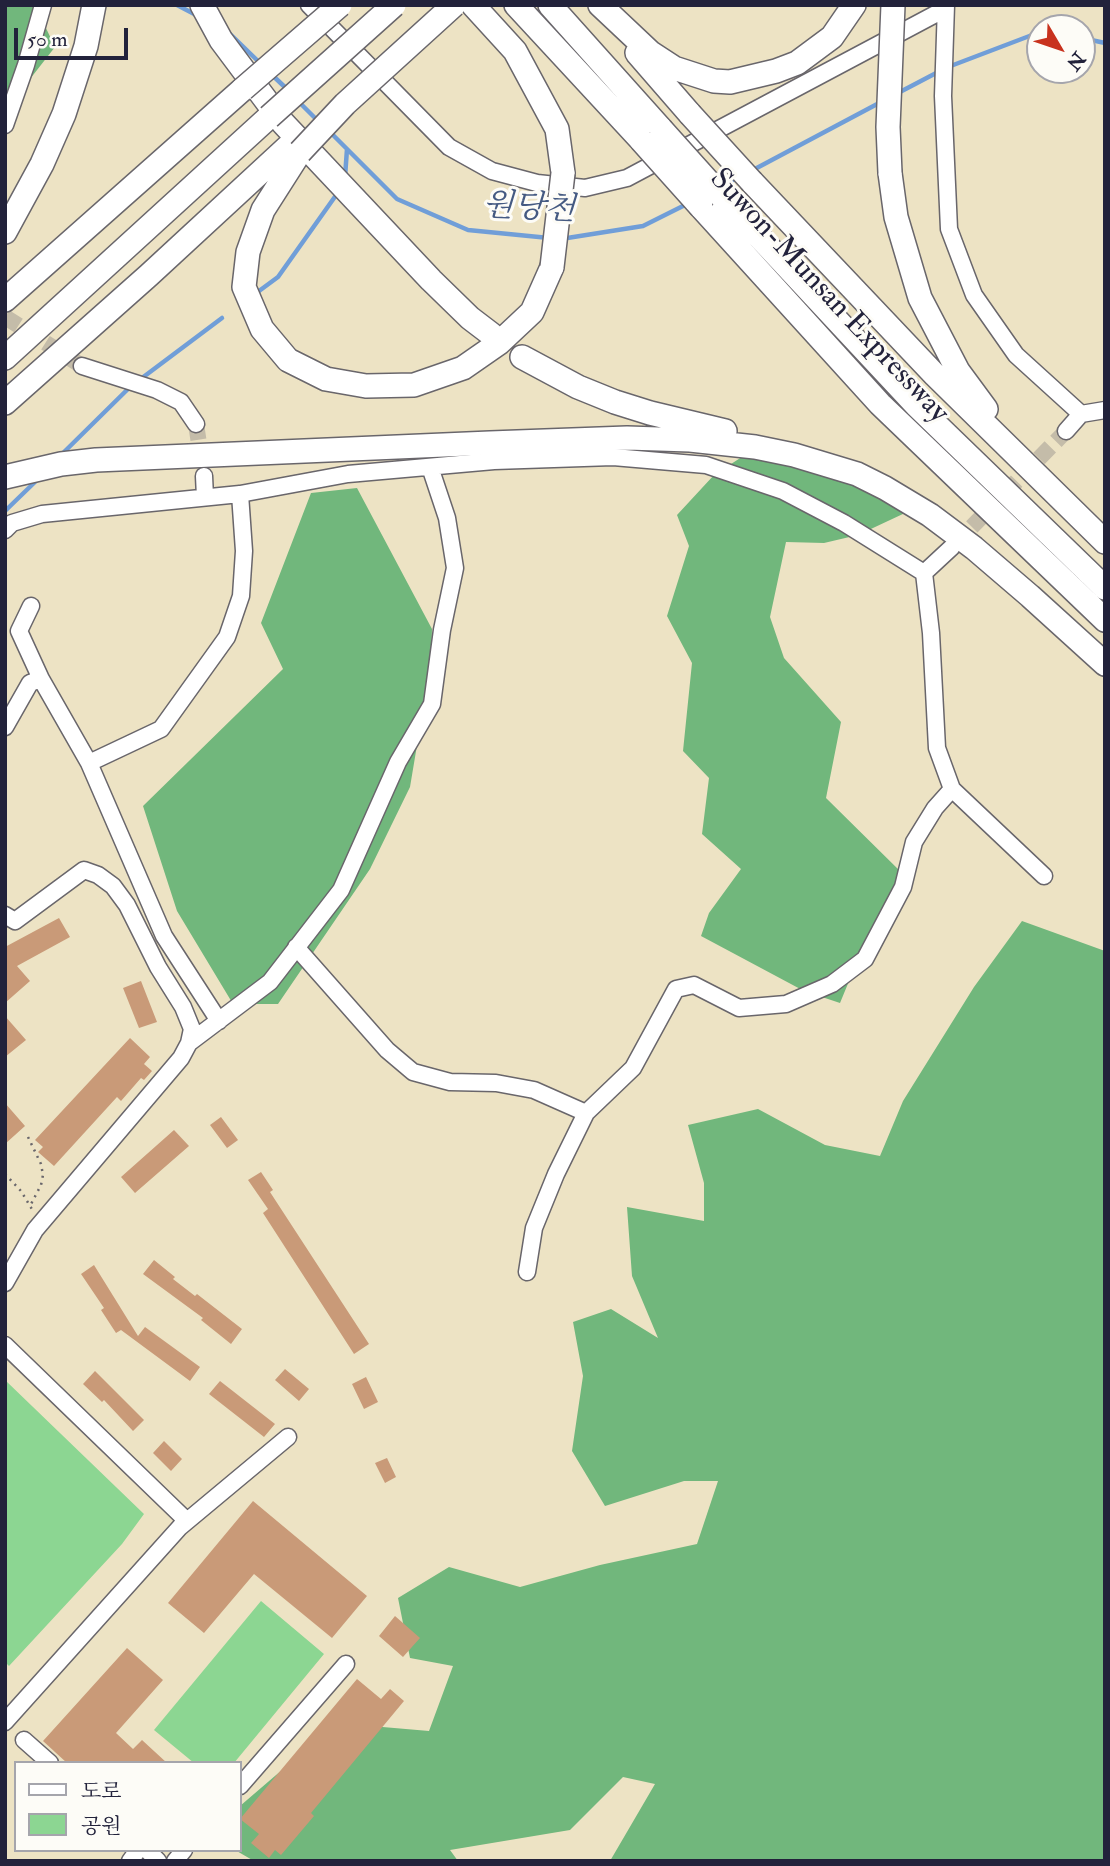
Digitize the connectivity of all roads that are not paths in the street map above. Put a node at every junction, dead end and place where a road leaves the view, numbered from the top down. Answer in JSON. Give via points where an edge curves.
{"nodes":[{"id":1,"x":94,"y":5,"type":"edge"},
{"id":2,"x":202,"y":5,"type":"edge"},
{"id":3,"x":309,"y":5,"type":"edge"},
{"id":4,"x":340,"y":5,"type":"edge"},
{"id":5,"x":394,"y":5,"type":"edge"},
{"id":6,"x":454,"y":5,"type":"edge"},
{"id":7,"x":473,"y":5,"type":"edge"},
{"id":8,"x":516,"y":5,"type":"edge"},
{"id":9,"x":550,"y":5,"type":"edge"},
{"id":10,"x":594,"y":5,"type":"edge"},
{"id":11,"x":600,"y":5,"type":"edge"},
{"id":12,"x":854,"y":5,"type":"edge"},
{"id":13,"x":893,"y":5,"type":"edge"},
{"id":14,"x":945,"y":7,"type":"edge"},
{"id":15,"x":42,"y":8,"type":"edge"},
{"id":16,"x":5,"y":125,"type":"edge"},
{"id":17,"x":651,"y":135,"type":"junction"},
{"id":18,"x":296,"y":147,"type":"junction"},
{"id":19,"x":5,"y":232,"type":"edge"},
{"id":20,"x":5,"y":300,"type":"edge"},
{"id":21,"x":491,"y":334,"type":"dead end"},
{"id":22,"x":522,"y":357,"type":"dead end"},
{"id":23,"x":5,"y":358,"type":"edge"},
{"id":24,"x":82,"y":366,"type":"tunnel mouth"},
{"id":25,"x":5,"y":403,"type":"edge"},
{"id":26,"x":1105,"y":410,"type":"edge"},
{"id":27,"x":1082,"y":414,"type":"junction"},
{"id":28,"x":196,"y":424,"type":"tunnel mouth"},
{"id":29,"x":1066,"y":431,"type":"tunnel mouth"},
{"id":30,"x":430,"y":467,"type":"junction"},
{"id":31,"x":857,"y":474,"type":"junction"},
{"id":32,"x":204,"y":476,"type":"tunnel mouth"},
{"id":33,"x":5,"y":477,"type":"edge"},
{"id":34,"x":240,"y":494,"type":"junction"},
{"id":35,"x":205,"y":497,"type":"junction"},
{"id":36,"x":5,"y":530,"type":"edge"},
{"id":37,"x":1105,"y":542,"type":"edge"},
{"id":38,"x":952,"y":547,"type":"tunnel mouth"},
{"id":39,"x":924,"y":573,"type":"junction"},
{"id":40,"x":1105,"y":588,"type":"edge"},
{"id":41,"x":31,"y":606,"type":"dead end"},
{"id":42,"x":1105,"y":620,"type":"edge"},
{"id":43,"x":1105,"y":664,"type":"edge"},
{"id":44,"x":41,"y":679,"type":"junction"},
{"id":45,"x":5,"y":727,"type":"edge"},
{"id":46,"x":89,"y":762,"type":"junction"},
{"id":47,"x":952,"y":789,"type":"junction"},
{"id":48,"x":1044,"y":876,"type":"dead end"},
{"id":49,"x":5,"y":915,"type":"edge"},
{"id":50,"x":296,"y":947,"type":"junction"},
{"id":51,"x":219,"y":1021,"type":"junction"},
{"id":52,"x":189,"y":1043,"type":"junction"},
{"id":53,"x":586,"y":1113,"type":"junction"},
{"id":54,"x":527,"y":1272,"type":"dead end"},
{"id":55,"x":5,"y":1283,"type":"edge"},
{"id":56,"x":5,"y":1345,"type":"edge"},
{"id":57,"x":288,"y":1437,"type":"dead end"},
{"id":58,"x":187,"y":1521,"type":"junction"},
{"id":59,"x":346,"y":1664,"type":"dead end"},
{"id":60,"x":5,"y":1722,"type":"edge"},
{"id":61,"x":24,"y":1740,"type":"dead end"},
{"id":62,"x":48,"y":1761,"type":"edge"},
{"id":63,"x":242,"y":1784,"type":"edge"}],
"edges":[{"from":1,"to":19,"type":"highway","via":[[64,114]]},
{"from":2,"to":21,"type":"highway","via":[[221,40],[283,123],[448,297]]},
{"from":3,"to":14,"type":"street","via":[[449,147],[492,171],[537,183],[585,188],[627,178]]},
{"from":4,"to":20,"type":"highway","bridge":true},
{"from":5,"to":23,"type":"highway","bridge":true},
{"from":6,"to":18,"type":"highway","bridge":true},
{"from":7,"to":18,"type":"highway","bridge":true,"via":[[515,51],[557,129],[563,173],[552,267],[532,312],[499,343],[463,368],[414,385],[366,386],[326,379],[288,360],[262,329],[244,287],[247,252],[262,210]]},
{"from":8,"to":17,"type":"highway","name":"Suwon-Munsan Expressway"},
{"from":9,"to":17,"type":"highway","name":"Suwon-Munsan Expressway"},
{"from":10,"to":37,"type":"highway","bridge":true,"via":[[752,182],[935,375]]},
{"from":11,"to":12,"type":"highway","via":[[674,68],[730,82],[797,63],[832,37]]},
{"from":13,"to":37,"type":"highway","bridge":true,"via":[[890,173],[896,217],[920,298],[958,372]]},
{"from":14,"to":27,"type":"street","via":[[943,96],[950,229],[974,295],[1016,355]]},
{"from":15,"to":16,"type":"street"},
{"from":17,"to":40,"type":"highway","name":"Suwon-Munsan Expressway","bridge":true,"via":[[722,197],[916,405]]},
{"from":17,"to":42,"type":"highway","name":"Suwon-Munsan Expressway","bridge":true,"via":[[701,207],[880,404]]},
{"from":18,"to":25,"type":"highway"},
{"from":22,"to":31,"type":"highway","via":[[578,387],[649,414],[804,451]]},
{"from":24,"to":28,"type":"street","via":[[181,402]]},
{"from":26,"to":27,"type":"street"},
{"from":27,"to":29,"type":"street"},
{"from":30,"to":34,"type":"street","via":[[348,474]]},
{"from":30,"to":39,"type":"street","via":[[613,457],[706,465],[783,491]]},
{"from":30,"to":50,"type":"street","via":[[447,518],[455,568],[432,704],[398,762],[341,890]]},
{"from":31,"to":33,"type":"highway","via":[[755,447],[640,439],[107,460],[61,464]]},
{"from":31,"to":43,"type":"highway","via":[[930,515],[963,540]]},
{"from":32,"to":35,"type":"street"},
{"from":34,"to":35,"type":"street"},
{"from":34,"to":46,"type":"street","via":[[241,596],[227,636],[161,729]]},
{"from":35,"to":36,"type":"street","via":[[42,514],[12,523]]},
{"from":38,"to":39,"type":"street"},
{"from":39,"to":47,"type":"street","via":[[937,748]]},
{"from":41,"to":44,"type":"street","via":[[19,631]]},
{"from":44,"to":45,"type":"street","via":[[30,683]]},
{"from":44,"to":46,"type":"street"},
{"from":46,"to":51,"type":"street","via":[[164,936]]},
{"from":47,"to":48,"type":"street"},
{"from":47,"to":53,"type":"street","via":[[915,842],[903,887],[865,958],[832,984],[786,1004],[739,1008],[694,985],[676,989],[633,1068]]},
{"from":49,"to":52,"type":"street","via":[[15,921],[84,870],[98,875],[127,905],[183,1007],[192,1029]]},
{"from":50,"to":51,"type":"street","via":[[270,982]]},
{"from":50,"to":53,"type":"street","via":[[387,1050],[413,1072],[450,1082],[534,1090]]},
{"from":51,"to":52,"type":"street"},
{"from":52,"to":55,"type":"street","via":[[165,1078],[40,1223]]},
{"from":53,"to":54,"type":"street","via":[[534,1228]]},
{"from":56,"to":58,"type":"street"},
{"from":57,"to":58,"type":"street"},
{"from":58,"to":60,"type":"street"},
{"from":59,"to":63,"type":"street"},
{"from":61,"to":62,"type":"street"}]}
